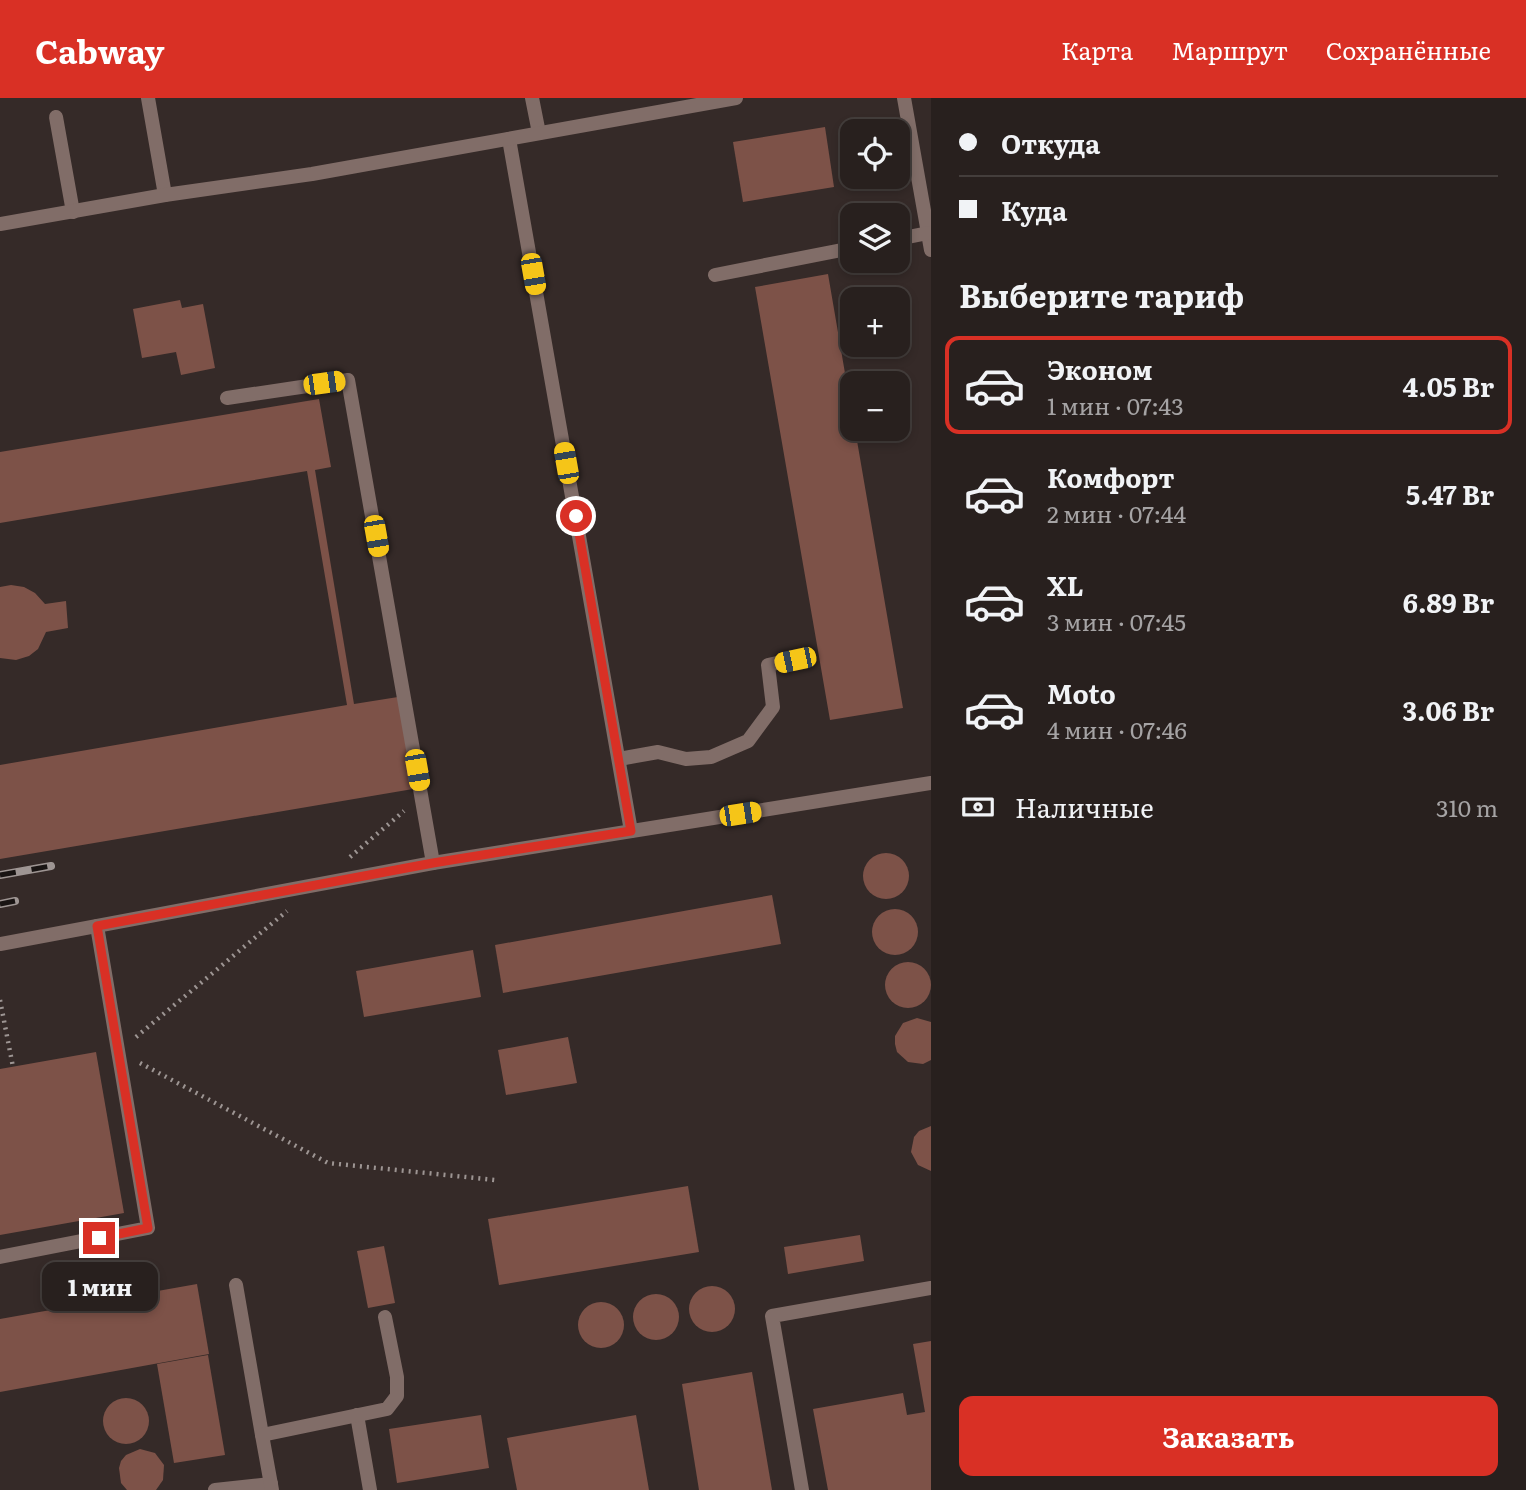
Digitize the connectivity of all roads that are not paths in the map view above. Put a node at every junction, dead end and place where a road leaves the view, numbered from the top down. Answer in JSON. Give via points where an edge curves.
{"nodes":[{"id":1,"x":148,"y":98,"type":"edge"},
{"id":2,"x":532,"y":98,"type":"edge"},
{"id":3,"x":736,"y":98,"type":"edge"},
{"id":4,"x":904,"y":98,"type":"edge"},
{"id":5,"x":56,"y":117,"type":"dead end"},
{"id":6,"x":539,"y":133,"type":"junction"},
{"id":7,"x":509,"y":139,"type":"junction"},
{"id":8,"x":166,"y":195,"type":"junction"},
{"id":9,"x":73,"y":212,"type":"junction"},
{"id":10,"x":0,"y":224,"type":"edge"},
{"id":11,"x":928,"y":233,"type":"junction"},
{"id":12,"x":910,"y":237,"type":"edge"},
{"id":13,"x":840,"y":250,"type":"edge"},
{"id":14,"x":931,"y":250,"type":"edge"},
{"id":15,"x":715,"y":275,"type":"dead end"},
{"id":16,"x":227,"y":398,"type":"dead end"},
{"id":17,"x":795,"y":660,"type":"dead end"},
{"id":18,"x":619,"y":760,"type":"junction"},
{"id":19,"x":931,"y":783,"type":"edge"},
{"id":20,"x":631,"y":831,"type":"junction"},
{"id":21,"x":433,"y":863,"type":"junction"},
{"id":22,"x":97,"y":926,"type":"junction"},
{"id":23,"x":0,"y":944,"type":"edge"},
{"id":24,"x":0,"y":1257,"type":"edge"},
{"id":25,"x":236,"y":1285,"type":"dead end"},
{"id":26,"x":931,"y":1287,"type":"edge"},
{"id":27,"x":385,"y":1317,"type":"dead end"},
{"id":28,"x":358,"y":1415,"type":"junction"},
{"id":29,"x":262,"y":1434,"type":"junction"},
{"id":30,"x":271,"y":1487,"type":"edge"},
{"id":31,"x":215,"y":1490,"type":"edge"},
{"id":32,"x":370,"y":1490,"type":"edge"},
{"id":33,"x":802,"y":1490,"type":"edge"}],
"edges":[{"from":1,"to":8,"type":"lane"},
{"from":2,"to":6,"type":"lane"},
{"from":3,"to":6,"type":"lane"},
{"from":4,"to":11,"type":"lane"},
{"from":5,"to":9,"type":"lane"},
{"from":6,"to":7,"type":"lane"},
{"from":7,"to":8,"type":"lane"},
{"from":7,"to":18,"type":"lane"},
{"from":8,"to":9,"type":"lane"},
{"from":9,"to":10,"type":"lane"},
{"from":11,"to":12,"type":"lane"},
{"from":11,"to":14,"type":"lane"},
{"from":13,"to":15,"type":"lane"},
{"from":16,"to":21,"type":"lane","via":[[348,380]]},
{"from":17,"to":18,"type":"lane","via":[[768,665],[773,707],[748,741],[711,757],[686,759],[658,752]]},
{"from":18,"to":20,"type":"lane"},
{"from":19,"to":20,"type":"lane"},
{"from":20,"to":21,"type":"lane"},
{"from":21,"to":22,"type":"lane"},
{"from":22,"to":23,"type":"lane"},
{"from":22,"to":24,"type":"lane","via":[[148,1228]]},
{"from":25,"to":29,"type":"lane"},
{"from":26,"to":33,"type":"lane","via":[[772,1316]]},
{"from":27,"to":28,"type":"lane","via":[[397,1396],[387,1409]]},
{"from":28,"to":29,"type":"lane"},
{"from":28,"to":32,"type":"lane"},
{"from":29,"to":30,"type":"lane"},
{"from":30,"to":31,"type":"lane"}]}
